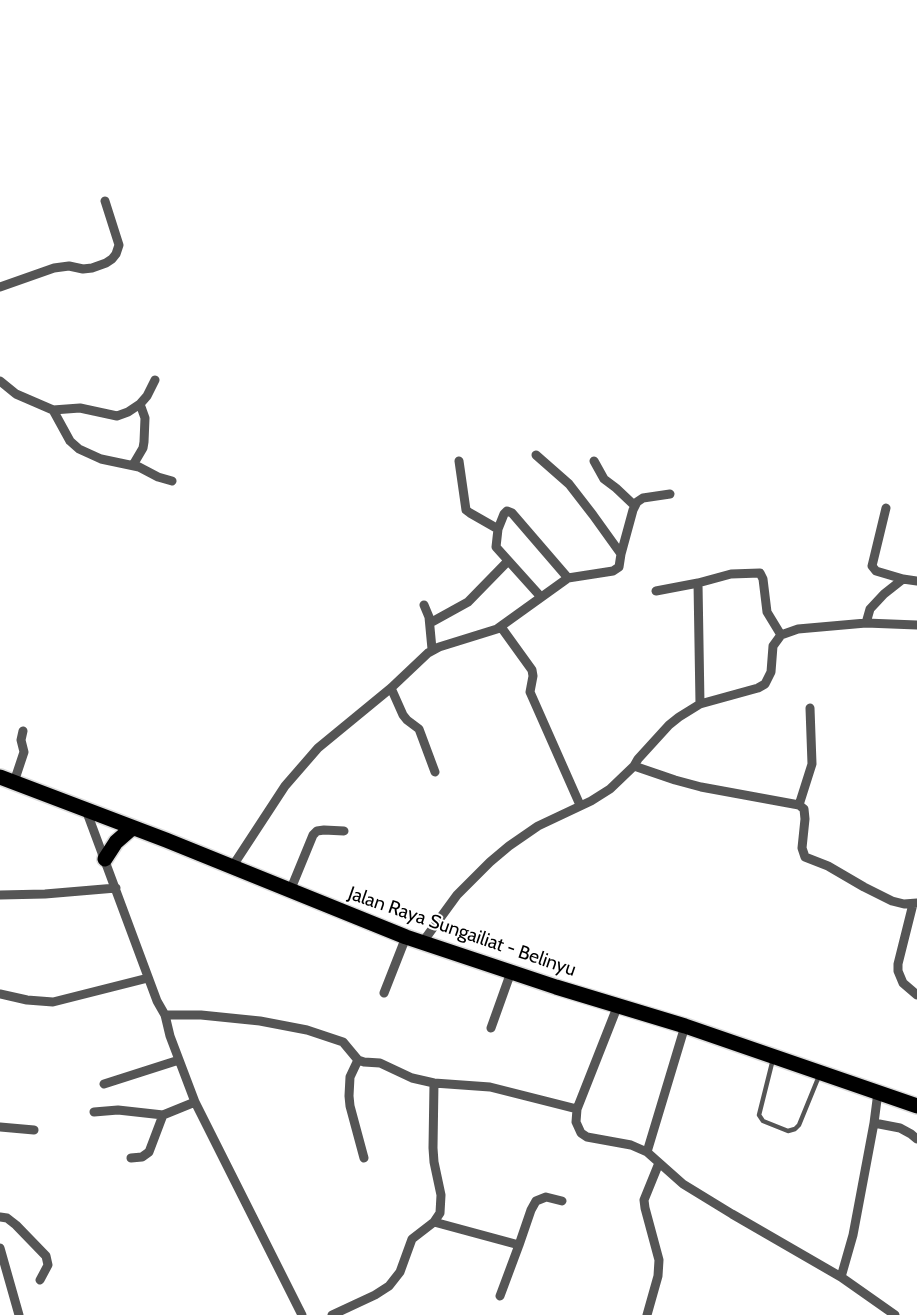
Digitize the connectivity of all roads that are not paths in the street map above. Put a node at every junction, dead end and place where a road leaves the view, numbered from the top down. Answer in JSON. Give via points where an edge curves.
{"nodes":[{"id":1,"x":105,"y":200,"type":"dead end"},
{"id":2,"x":0,"y":287,"type":"edge"},
{"id":3,"x":155,"y":380,"type":"dead end"},
{"id":4,"x":0,"y":381,"type":"edge"},
{"id":5,"x":140,"y":404,"type":"junction"},
{"id":6,"x":54,"y":410,"type":"junction"},
{"id":7,"x":536,"y":455,"type":"dead end"},
{"id":8,"x":459,"y":461,"type":"dead end"},
{"id":9,"x":594,"y":461,"type":"dead end"},
{"id":10,"x":134,"y":466,"type":"junction"},
{"id":11,"x":172,"y":481,"type":"dead end"},
{"id":12,"x":670,"y":494,"type":"dead end"},
{"id":13,"x":635,"y":506,"type":"junction"},
{"id":14,"x":886,"y":508,"type":"dead end"},
{"id":15,"x":498,"y":529,"type":"junction"},
{"id":16,"x":621,"y":554,"type":"junction"},
{"id":17,"x":508,"y":561,"type":"junction"},
{"id":18,"x":568,"y":578,"type":"junction"},
{"id":19,"x":903,"y":579,"type":"junction"},
{"id":20,"x":917,"y":581,"type":"edge"},
{"id":21,"x":698,"y":584,"type":"junction"},
{"id":22,"x":656,"y":591,"type":"dead end"},
{"id":23,"x":541,"y":597,"type":"junction"},
{"id":24,"x":424,"y":605,"type":"dead end"},
{"id":25,"x":430,"y":623,"type":"junction"},
{"id":26,"x":866,"y":623,"type":"junction"},
{"id":27,"x":501,"y":626,"type":"junction"},
{"id":28,"x":917,"y":626,"type":"edge"},
{"id":29,"x":781,"y":635,"type":"junction"},
{"id":30,"x":432,"y":649,"type":"junction"},
{"id":31,"x":391,"y":688,"type":"junction"},
{"id":32,"x":700,"y":704,"type":"junction"},
{"id":33,"x":810,"y":708,"type":"dead end"},
{"id":34,"x":23,"y":731,"type":"dead end"},
{"id":35,"x":634,"y":766,"type":"junction"},
{"id":36,"x":435,"y":772,"type":"dead end"},
{"id":37,"x":7,"y":780,"type":"edge"},
{"id":38,"x":799,"y":805,"type":"junction"},
{"id":39,"x":580,"y":806,"type":"junction"},
{"id":40,"x":86,"y":810,"type":"junction"},
{"id":41,"x":132,"y":828,"type":"junction"},
{"id":42,"x":344,"y":831,"type":"dead end"},
{"id":43,"x":106,"y":860,"type":"junction"},
{"id":44,"x":232,"y":867,"type":"junction"},
{"id":45,"x":116,"y":888,"type":"junction"},
{"id":46,"x":290,"y":891,"type":"junction"},
{"id":47,"x":0,"y":895,"type":"edge"},
{"id":48,"x":915,"y":903,"type":"edge"},
{"id":49,"x":406,"y":937,"type":"junction"},
{"id":50,"x":422,"y":943,"type":"junction"},
{"id":51,"x":511,"y":972,"type":"junction"},
{"id":52,"x":148,"y":978,"type":"junction"},
{"id":53,"x":384,"y":993,"type":"dead end"},
{"id":54,"x":0,"y":994,"type":"edge"},
{"id":55,"x":917,"y":995,"type":"edge"},
{"id":56,"x":618,"y":1006,"type":"junction"},
{"id":57,"x":165,"y":1015,"type":"junction"},
{"id":58,"x":685,"y":1026,"type":"junction"},
{"id":59,"x":491,"y":1028,"type":"dead end"},
{"id":60,"x":774,"y":1057,"type":"junction"},
{"id":61,"x":179,"y":1060,"type":"junction"},
{"id":62,"x":358,"y":1060,"type":"junction"},
{"id":63,"x":820,"y":1072,"type":"junction"},
{"id":64,"x":434,"y":1083,"type":"junction"},
{"id":65,"x":104,"y":1084,"type":"dead end"},
{"id":66,"x":878,"y":1092,"type":"junction"},
{"id":67,"x":195,"y":1102,"type":"junction"},
{"id":68,"x":917,"y":1106,"type":"edge"},
{"id":69,"x":577,"y":1108,"type":"junction"},
{"id":70,"x":94,"y":1112,"type":"dead end"},
{"id":71,"x":163,"y":1115,"type":"junction"},
{"id":72,"x":874,"y":1123,"type":"junction"},
{"id":73,"x":0,"y":1127,"type":"edge"},
{"id":74,"x":34,"y":1130,"type":"dead end"},
{"id":75,"x":917,"y":1139,"type":"edge"},
{"id":76,"x":647,"y":1152,"type":"junction"},
{"id":77,"x":131,"y":1158,"type":"dead end"},
{"id":78,"x":364,"y":1158,"type":"dead end"},
{"id":79,"x":659,"y":1163,"type":"junction"},
{"id":80,"x":562,"y":1201,"type":"dead end"},
{"id":81,"x":0,"y":1217,"type":"edge"},
{"id":82,"x":434,"y":1222,"type":"junction"},
{"id":83,"x":519,"y":1245,"type":"junction"},
{"id":84,"x":0,"y":1248,"type":"edge"},
{"id":85,"x":841,"y":1277,"type":"junction"},
{"id":86,"x":40,"y":1280,"type":"dead end"},
{"id":87,"x":500,"y":1296,"type":"dead end"},
{"id":88,"x":19,"y":1315,"type":"edge"},
{"id":89,"x":302,"y":1315,"type":"edge"},
{"id":90,"x":332,"y":1315,"type":"edge"},
{"id":91,"x":647,"y":1315,"type":"edge"},
{"id":92,"x":895,"y":1315,"type":"edge"}],
"edges":[{"from":1,"to":2,"type":"street","via":[[119,245],[112,259],[92,268],[54,268]]},
{"from":3,"to":5,"type":"street"},
{"from":4,"to":6,"type":"street","via":[[16,394]]},
{"from":5,"to":6,"type":"street","via":[[118,416],[80,408]]},
{"from":5,"to":10,"type":"street","via":[[145,418],[144,448]]},
{"from":6,"to":10,"type":"street","via":[[70,441],[79,449],[101,459]]},
{"from":7,"to":16,"type":"street","via":[[569,484]]},
{"from":8,"to":15,"type":"street","via":[[466,510]]},
{"from":9,"to":13,"type":"street","via":[[604,480]]},
{"from":10,"to":11,"type":"street"},
{"from":12,"to":13,"type":"street","via":[[643,498]]},
{"from":13,"to":16,"type":"street"},
{"from":14,"to":19,"type":"street","via":[[872,566],[876,571]]},
{"from":15,"to":17,"type":"street","via":[[496,546]]},
{"from":15,"to":18,"type":"street","via":[[504,514],[510,511]]},
{"from":16,"to":18,"type":"street","via":[[617,570]]},
{"from":17,"to":23,"type":"street"},
{"from":17,"to":25,"type":"street","via":[[468,602]]},
{"from":18,"to":23,"type":"street"},
{"from":19,"to":20,"type":"street"},
{"from":19,"to":26,"type":"street","via":[[874,603]]},
{"from":21,"to":22,"type":"street"},
{"from":21,"to":29,"type":"street","via":[[731,574],[760,573],[767,612]]},
{"from":21,"to":32,"type":"street"},
{"from":23,"to":27,"type":"street"},
{"from":24,"to":25,"type":"street"},
{"from":25,"to":30,"type":"street"},
{"from":26,"to":28,"type":"street"},
{"from":26,"to":29,"type":"street","via":[[798,628]]},
{"from":27,"to":30,"type":"street"},
{"from":27,"to":39,"type":"street","via":[[533,672],[530,692]]},
{"from":29,"to":32,"type":"street","via":[[773,646],[771,672],[765,684]]},
{"from":30,"to":31,"type":"street"},
{"from":31,"to":36,"type":"street","via":[[402,715],[419,729]]},
{"from":31,"to":44,"type":"street","via":[[318,748],[300,768],[275,799]]},
{"from":32,"to":35,"type":"street","via":[[669,725]]},
{"from":33,"to":38,"type":"street","via":[[812,764]]},
{"from":34,"to":37,"type":"street","via":[[24,752]]},
{"from":35,"to":38,"type":"street","via":[[702,787]]},
{"from":35,"to":39,"type":"street","via":[[601,795]]},
{"from":37,"to":40,"type":"highway","name":"Jalan Raya Sungailiat - Belinyu"},
{"from":38,"to":48,"type":"street","via":[[804,809],[802,848],[805,857],[892,901]]},
{"from":39,"to":50,"type":"street","via":[[538,826],[490,862],[457,896]]},
{"from":40,"to":41,"type":"highway","name":"Jalan Raya Sungailiat - Belinyu"},
{"from":40,"to":43,"type":"street"},
{"from":41,"to":43,"type":"highway","via":[[116,842]]},
{"from":41,"to":44,"type":"highway","name":"Jalan Raya Sungailiat - Belinyu"},
{"from":42,"to":46,"type":"street","via":[[324,830],[313,835]]},
{"from":43,"to":45,"type":"street"},
{"from":44,"to":46,"type":"highway","name":"Jalan Raya Sungailiat - Belinyu"},
{"from":45,"to":47,"type":"street"},
{"from":45,"to":52,"type":"street"},
{"from":46,"to":49,"type":"highway","name":"Jalan Raya Sungailiat - Belinyu"},
{"from":48,"to":55,"type":"street","via":[[898,971],[903,983]]},
{"from":49,"to":50,"type":"highway","name":"Jalan Raya Sungailiat - Belinyu"},
{"from":49,"to":53,"type":"street"},
{"from":50,"to":51,"type":"highway","name":"Jalan Raya Sungailiat - Belinyu"},
{"from":51,"to":56,"type":"highway","name":"Jalan Raya Sungailiat - Belinyu"},
{"from":51,"to":59,"type":"street"},
{"from":52,"to":54,"type":"street","via":[[53,1002]]},
{"from":52,"to":57,"type":"street"},
{"from":56,"to":58,"type":"highway","name":"Jalan Raya Sungailiat - Belinyu"},
{"from":56,"to":69,"type":"street"},
{"from":57,"to":61,"type":"street"},
{"from":57,"to":62,"type":"street","via":[[260,1021],[307,1030],[343,1042]]},
{"from":58,"to":60,"type":"highway","name":"Jalan Raya Sungailiat - Belinyu"},
{"from":58,"to":76,"type":"street"},
{"from":60,"to":63,"type":"highway","name":"Jalan Raya Sungailiat - Belinyu"},
{"from":60,"to":63,"type":"lane","via":[[759,1115],[788,1131],[795,1129],[800,1122]]},
{"from":61,"to":65,"type":"street"},
{"from":61,"to":67,"type":"street"},
{"from":62,"to":64,"type":"street","via":[[380,1062],[406,1075]]},
{"from":62,"to":78,"type":"street","via":[[350,1077],[349,1096]]},
{"from":63,"to":66,"type":"highway","name":"Jalan Raya Sungailiat - Belinyu"},
{"from":64,"to":69,"type":"street","via":[[490,1087]]},
{"from":64,"to":82,"type":"street","via":[[433,1148],[442,1202]]},
{"from":66,"to":68,"type":"highway","name":"Jalan Raya Sungailiat - Belinyu"},
{"from":66,"to":72,"type":"street"},
{"from":67,"to":71,"type":"street"},
{"from":67,"to":89,"type":"street"},
{"from":69,"to":76,"type":"street","via":[[576,1122],[583,1135],[631,1145]]},
{"from":70,"to":71,"type":"street","via":[[118,1110]]},
{"from":71,"to":77,"type":"street","via":[[149,1152],[142,1157]]},
{"from":72,"to":75,"type":"street","via":[[900,1128]]},
{"from":72,"to":85,"type":"street","via":[[853,1235]]},
{"from":73,"to":74,"type":"street"},
{"from":76,"to":79,"type":"street"},
{"from":79,"to":85,"type":"street","via":[[683,1184]]},
{"from":79,"to":91,"type":"street","via":[[644,1200],[660,1260]]},
{"from":80,"to":83,"type":"street","via":[[546,1197],[536,1201]]},
{"from":81,"to":86,"type":"street","via":[[16,1225],[46,1256],[48,1265]]},
{"from":82,"to":83,"type":"street"},
{"from":82,"to":90,"type":"street","via":[[412,1240],[400,1272],[389,1286]]},
{"from":83,"to":87,"type":"street"},
{"from":84,"to":88,"type":"street"},
{"from":85,"to":92,"type":"street"}]}
